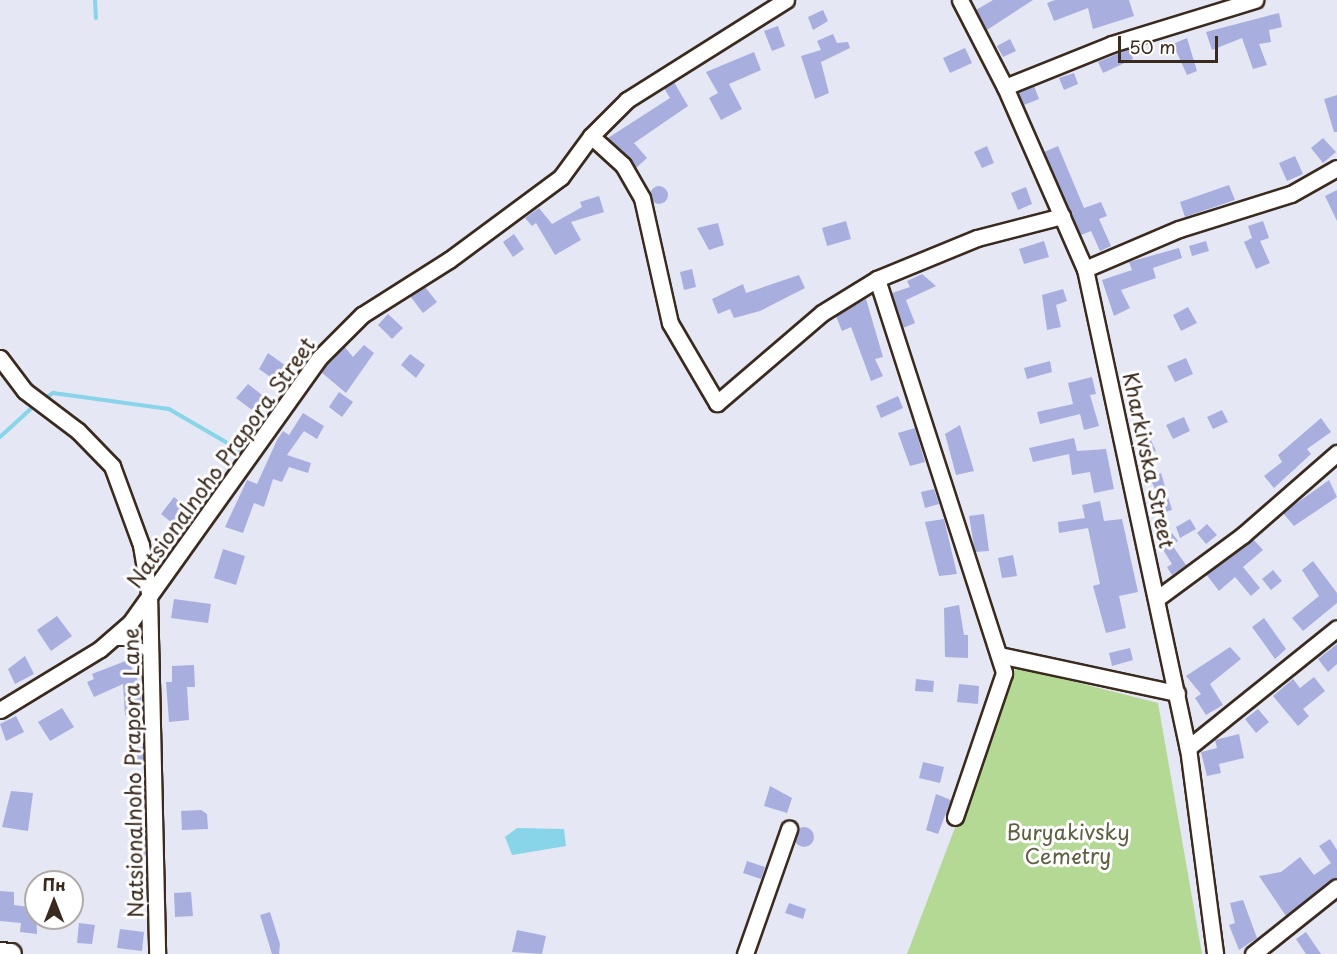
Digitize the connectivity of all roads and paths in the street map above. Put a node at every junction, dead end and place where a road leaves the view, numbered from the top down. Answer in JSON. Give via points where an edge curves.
{"nodes":[{"id":1,"x":786,"y":0,"type":"edge"},
{"id":2,"x":960,"y":0,"type":"edge"},
{"id":3,"x":1255,"y":0,"type":"edge"},
{"id":4,"x":1005,"y":87,"type":"junction"},
{"id":5,"x":591,"y":136,"type":"junction"},
{"id":6,"x":1337,"y":168,"type":"edge"},
{"id":7,"x":1062,"y":216,"type":"junction"},
{"id":8,"x":1085,"y":269,"type":"junction"},
{"id":9,"x":877,"y":279,"type":"junction"},
{"id":10,"x":0,"y":358,"type":"edge"},
{"id":11,"x":1337,"y":453,"type":"edge"},
{"id":12,"x":149,"y":593,"type":"junction"},
{"id":13,"x":1159,"y":597,"type":"junction"},
{"id":14,"x":1337,"y":628,"type":"edge"},
{"id":15,"x":100,"y":649,"type":"junction"},
{"id":16,"x":151,"y":654,"type":"junction"},
{"id":17,"x":999,"y":655,"type":"junction"},
{"id":18,"x":1177,"y":693,"type":"junction"},
{"id":19,"x":0,"y":710,"type":"edge"},
{"id":20,"x":1188,"y":748,"type":"junction"},
{"id":21,"x":955,"y":817,"type":"dead end"},
{"id":22,"x":789,"y":829,"type":"dead end"},
{"id":23,"x":1337,"y":887,"type":"edge"},
{"id":24,"x":0,"y":953,"type":"edge"},
{"id":25,"x":11,"y":954,"type":"edge"},
{"id":26,"x":157,"y":954,"type":"edge"},
{"id":27,"x":745,"y":954,"type":"edge"},
{"id":28,"x":1215,"y":954,"type":"edge"},
{"id":29,"x":1253,"y":954,"type":"edge"}],
"edges":[{"from":1,"to":5,"type":"street","name":"Natsionalnoho Prapora Street","via":[[627,100]]},
{"from":2,"to":4,"type":"street","name":"Kharkivska Street"},
{"from":3,"to":4,"type":"street","via":[[1112,44]]},
{"from":4,"to":7,"type":"street","name":"Kharkivska Street"},
{"from":5,"to":9,"type":"street","via":[[622,165],[642,198],[670,323],[717,403],[822,313]]},
{"from":5,"to":12,"type":"street","name":"Natsionalnoho Prapora Street","via":[[561,177],[449,260],[362,315],[319,358]]},
{"from":6,"to":8,"type":"street","via":[[1291,194],[1179,229]]},
{"from":7,"to":8,"type":"street","name":"Kharkivska Street"},
{"from":7,"to":9,"type":"street","via":[[977,238]]},
{"from":8,"to":13,"type":"street","name":"Kharkivska Street"},
{"from":9,"to":17,"type":"street"},
{"from":10,"to":12,"type":"street","name":"Natsionalnoho Prapora Lane","via":[[25,391],[78,431],[112,466],[141,545]]},
{"from":11,"to":13,"type":"street","via":[[1243,535]]},
{"from":12,"to":15,"type":"street","name":"Natsionalnoho Prapora Street","via":[[130,623]]},
{"from":12,"to":16,"type":"street","name":"Natsionalnoho Prapora Lane"},
{"from":13,"to":18,"type":"street","name":"Kharkivska Street"},
{"from":14,"to":20,"type":"street"},
{"from":15,"to":16,"type":"lane","via":[[122,640]]},
{"from":15,"to":19,"type":"street","name":"Natsionalnoho Prapora Street"},
{"from":16,"to":26,"type":"street","name":"Natsionalnoho Prapora Lane"},
{"from":17,"to":18,"type":"street"},
{"from":17,"to":21,"type":"street","via":[[1004,673]]},
{"from":18,"to":20,"type":"street","name":"Kharkivska Street"},
{"from":20,"to":28,"type":"street","name":"Kharkivska Street"},
{"from":22,"to":27,"type":"street"},
{"from":23,"to":29,"type":"street"},
{"from":24,"to":25,"type":"street"}]}
